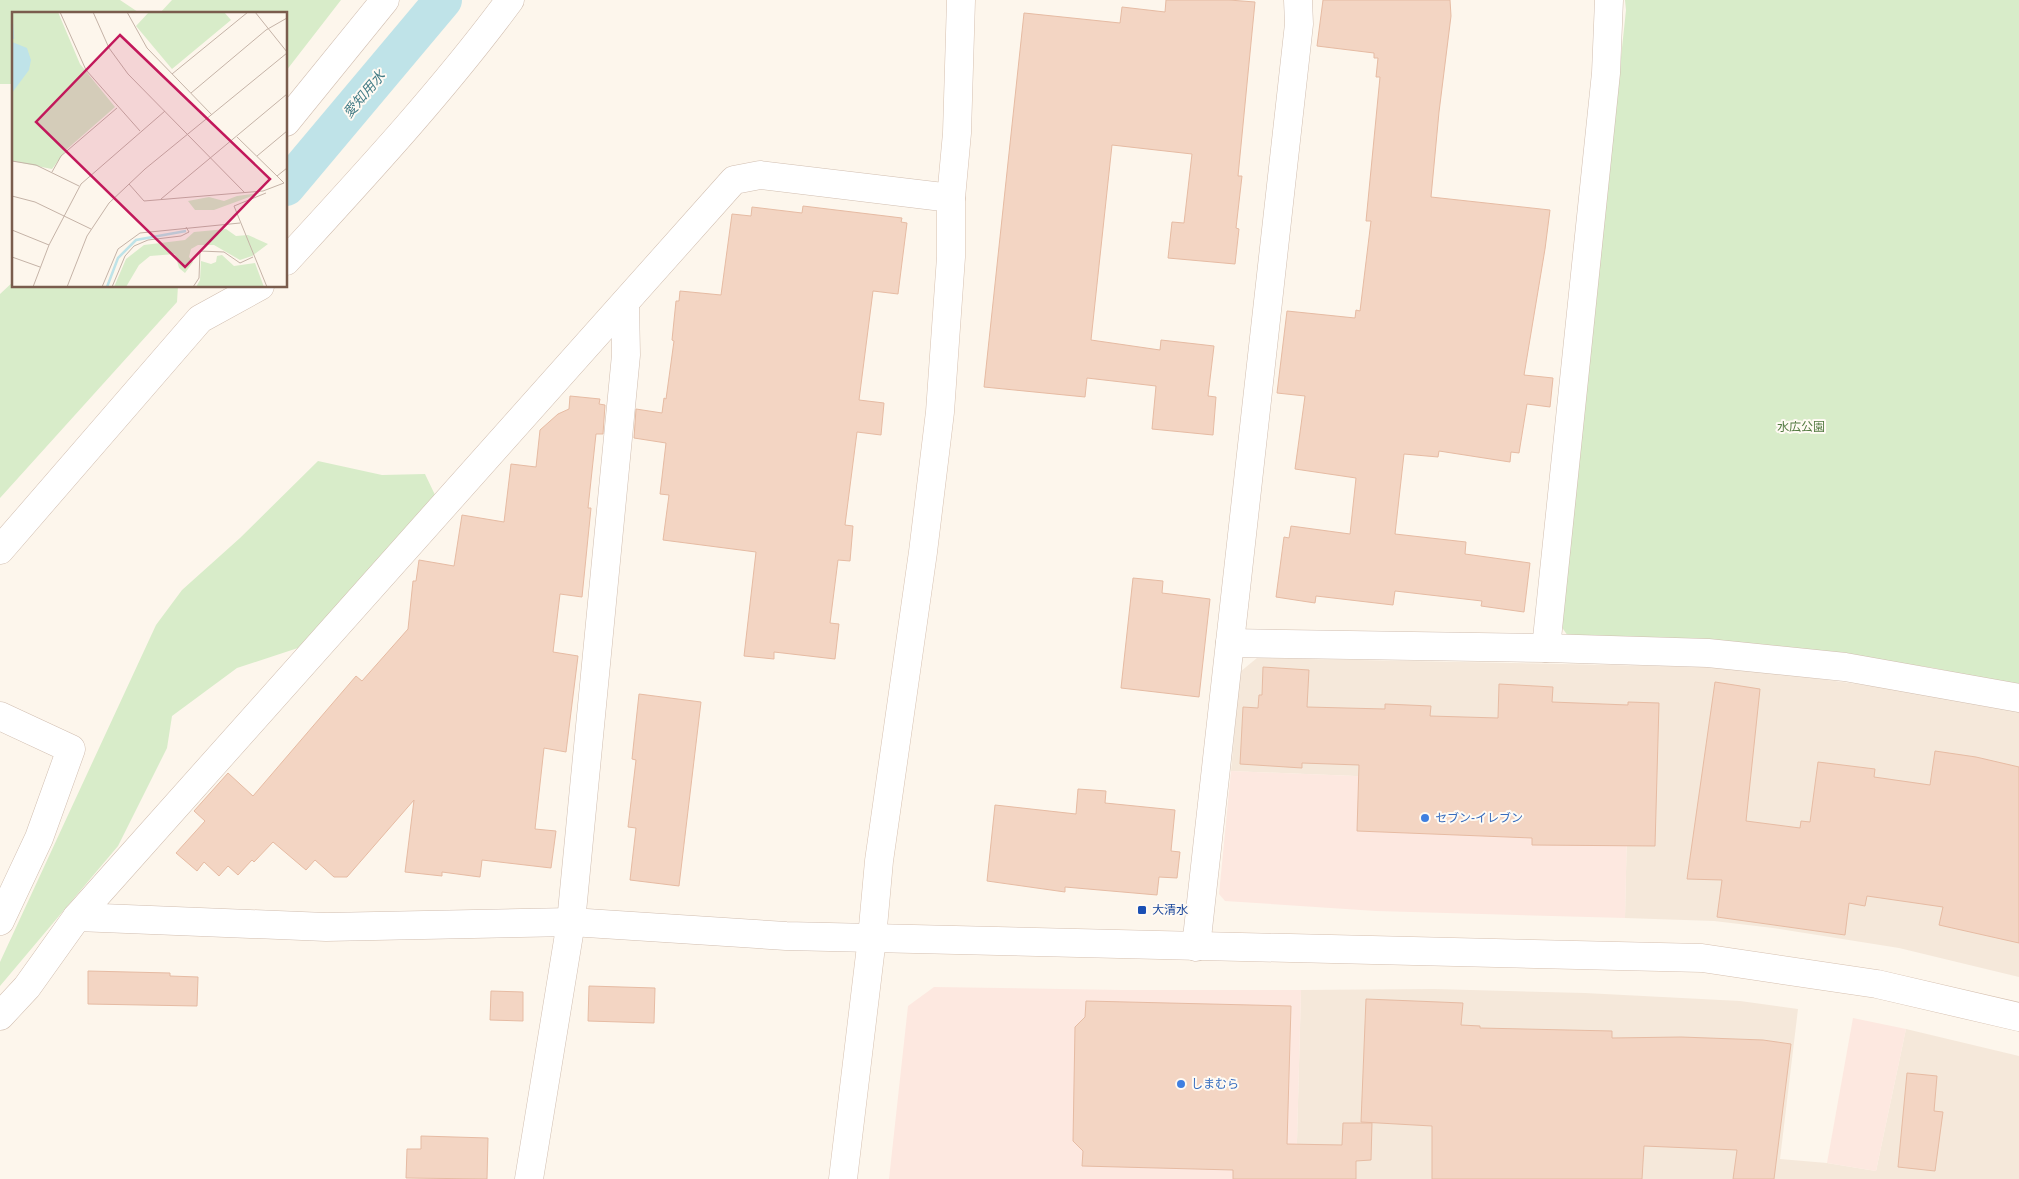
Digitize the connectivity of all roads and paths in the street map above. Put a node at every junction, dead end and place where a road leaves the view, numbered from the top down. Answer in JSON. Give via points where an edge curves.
{"nodes":[{"id":1,"x":385,"y":0,"type":"edge"},
{"id":2,"x":510,"y":0,"type":"edge"},
{"id":3,"x":961,"y":0,"type":"edge"},
{"id":4,"x":1298,"y":0,"type":"edge"},
{"id":5,"x":1609,"y":0,"type":"edge"},
{"id":6,"x":288,"y":120,"type":"edge"},
{"id":7,"x":951,"y":198,"type":"junction"},
{"id":8,"x":288,"y":260,"type":"edge"},
{"id":9,"x":256,"y":288,"type":"edge"},
{"id":10,"x":625,"y":303,"type":"junction"},
{"id":11,"x":0,"y":550,"type":"edge"},
{"id":12,"x":1230,"y":643,"type":"junction"},
{"id":13,"x":1546,"y":648,"type":"junction"},
{"id":14,"x":2019,"y":698,"type":"edge"},
{"id":15,"x":0,"y":716,"type":"edge"},
{"id":16,"x":77,"y":917,"type":"junction"},
{"id":17,"x":0,"y":921,"type":"edge"},
{"id":18,"x":571,"y":922,"type":"junction"},
{"id":19,"x":872,"y":938,"type":"junction"},
{"id":20,"x":1196,"y":947,"type":"junction"},
{"id":21,"x":0,"y":1016,"type":"edge"},
{"id":22,"x":2019,"y":1017,"type":"edge"},
{"id":23,"x":530,"y":1179,"type":"edge"},
{"id":24,"x":843,"y":1179,"type":"edge"}],
"edges":[{"from":1,"to":6,"type":"street"},
{"from":2,"to":8,"type":"street","via":[[476,45]]},
{"from":3,"to":7,"type":"street","via":[[957,133]]},
{"from":4,"to":12,"type":"street","via":[[1298,34]]},
{"from":5,"to":13,"type":"street","via":[[1606,73]]},
{"from":7,"to":10,"type":"street","via":[[760,175],[734,180]]},
{"from":7,"to":19,"type":"street","via":[[940,412],[879,861]]},
{"from":9,"to":11,"type":"street","via":[[200,319]]},
{"from":10,"to":16,"type":"street"},
{"from":10,"to":18,"type":"street","via":[[626,355]]},
{"from":12,"to":13,"type":"street"},
{"from":12,"to":20,"type":"street"},
{"from":13,"to":14,"type":"street","via":[[1708,652],[1835,666]]},
{"from":15,"to":17,"type":"street","via":[[71,749],[38,838]]},
{"from":16,"to":18,"type":"street","via":[[326,928]]},
{"from":16,"to":21,"type":"street","via":[[27,987]]},
{"from":18,"to":19,"type":"street","via":[[786,936]]},
{"from":18,"to":23,"type":"street"},
{"from":19,"to":20,"type":"street"},
{"from":19,"to":24,"type":"street"},
{"from":20,"to":22,"type":"street","via":[[1702,958],[1876,984]]}]}
